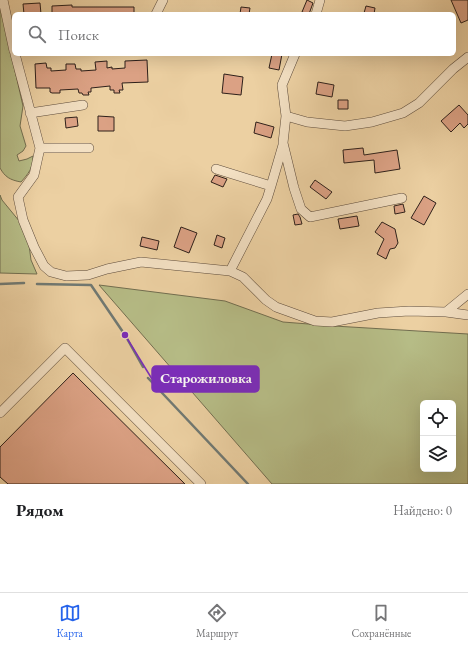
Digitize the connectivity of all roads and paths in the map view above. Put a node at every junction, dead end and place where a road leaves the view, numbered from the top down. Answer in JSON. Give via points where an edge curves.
{"nodes":[{"id":1,"x":3,"y":0,"type":"edge"},
{"id":2,"x":163,"y":0,"type":"edge"},
{"id":3,"x":320,"y":0,"type":"edge"},
{"id":4,"x":157,"y":12,"type":"edge"},
{"id":5,"x":317,"y":12,"type":"edge"},
{"id":6,"x":12,"y":41,"type":"edge"},
{"id":7,"x":16,"y":56,"type":"edge"},
{"id":8,"x":294,"y":56,"type":"edge"},
{"id":9,"x":468,"y":57,"type":"edge"},
{"id":10,"x":83,"y":106,"type":"dead end"},
{"id":11,"x":286,"y":116,"type":"junction"},
{"id":12,"x":31,"y":117,"type":"junction"},
{"id":13,"x":284,"y":143,"type":"junction"},
{"id":14,"x":40,"y":148,"type":"junction"},
{"id":15,"x":89,"y":148,"type":"dead end"},
{"id":16,"x":216,"y":169,"type":"dead end"},
{"id":17,"x":271,"y":186,"type":"junction"},
{"id":18,"x":402,"y":198,"type":"dead end"},
{"id":19,"x":230,"y":271,"type":"junction"},
{"id":20,"x":468,"y":294,"type":"edge"},
{"id":21,"x":446,"y":312,"type":"junction"},
{"id":22,"x":468,"y":315,"type":"edge"},
{"id":23,"x":0,"y":413,"type":"edge"},
{"id":24,"x":200,"y":484,"type":"edge"}],
"edges":[{"from":1,"to":6,"type":"street"},
{"from":2,"to":4,"type":"street"},
{"from":3,"to":5,"type":"street"},
{"from":7,"to":12,"type":"street"},
{"from":8,"to":11,"type":"street","via":[[282,85]]},
{"from":9,"to":11,"type":"street","via":[[452,69],[418,103],[403,113],[372,122],[344,126],[307,122]]},
{"from":10,"to":12,"type":"street"},
{"from":11,"to":13,"type":"street"},
{"from":12,"to":14,"type":"street"},
{"from":13,"to":17,"type":"street"},
{"from":13,"to":18,"type":"street","via":[[301,209],[310,218]]},
{"from":14,"to":15,"type":"street"},
{"from":14,"to":19,"type":"street","via":[[34,175],[18,197],[23,220],[34,247],[44,266],[51,272],[66,276],[88,275],[141,262]]},
{"from":16,"to":17,"type":"street"},
{"from":17,"to":19,"type":"street","via":[[267,199]]},
{"from":19,"to":21,"type":"street","via":[[243,277],[276,307],[315,321],[332,322],[408,310]]},
{"from":20,"to":21,"type":"street"},
{"from":21,"to":22,"type":"street"},
{"from":23,"to":24,"type":"street","via":[[65,348]]}]}
